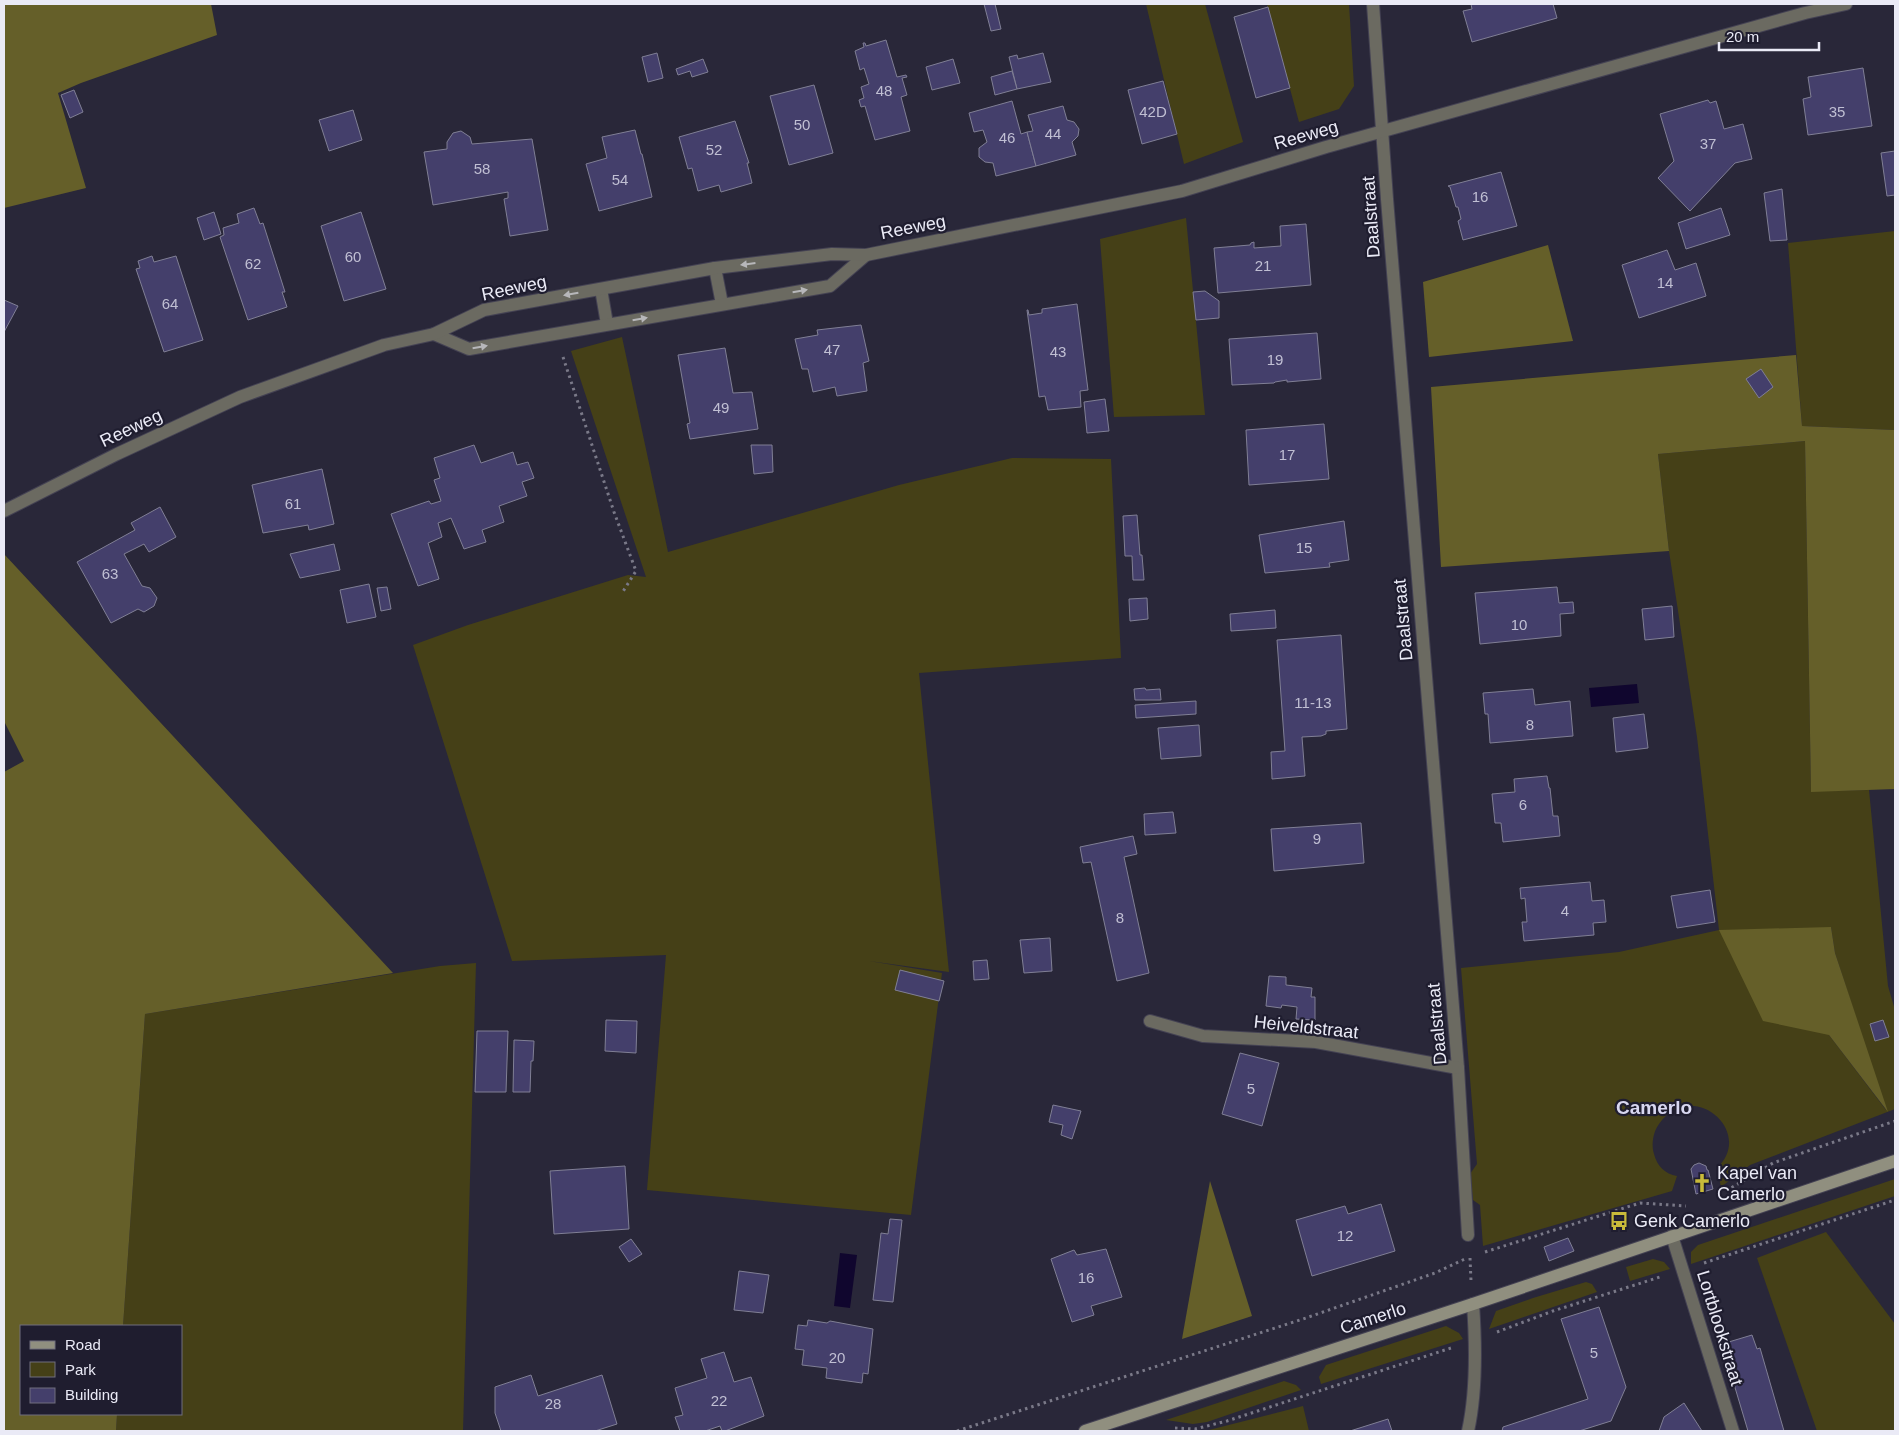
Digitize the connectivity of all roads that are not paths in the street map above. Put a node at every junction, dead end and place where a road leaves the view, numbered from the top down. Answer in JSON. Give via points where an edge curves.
{"nodes":[{"id":1,"x":1373,"y":4,"type":"edge"},
{"id":2,"x":1846,"y":4,"type":"edge"},
{"id":3,"x":1383,"y":132,"type":"junction"},
{"id":4,"x":866,"y":255,"type":"junction"},
{"id":5,"x":715,"y":268,"type":"junction"},
{"id":6,"x":601,"y":289,"type":"junction"},
{"id":7,"x":722,"y":304,"type":"junction"},
{"id":8,"x":607,"y":324,"type":"junction"},
{"id":9,"x":434,"y":334,"type":"junction"},
{"id":10,"x":4,"y":511,"type":"edge"},
{"id":11,"x":1150,"y":1021,"type":"dead end"},
{"id":12,"x":1458,"y":1068,"type":"junction"},
{"id":13,"x":1895,"y":1161,"type":"edge"},
{"id":14,"x":1468,"y":1234,"type":"dead end"},
{"id":15,"x":1672,"y":1236,"type":"junction"},
{"id":16,"x":1473,"y":1304,"type":"junction"},
{"id":17,"x":1084,"y":1431,"type":"edge"},
{"id":18,"x":1468,"y":1431,"type":"edge"},
{"id":19,"x":1733,"y":1431,"type":"edge"}],
"edges":[{"from":1,"to":3,"type":"street","name":"Daalstraat"},
{"from":2,"to":3,"type":"street","name":"Reeweg","via":[[1796,15]]},
{"from":3,"to":4,"type":"street","name":"Reeweg","via":[[1182,191]]},
{"from":3,"to":12,"type":"street","name":"Daalstraat"},
{"from":4,"to":5,"type":"street","name":"Reeweg","one_way":true,"via":[[832,254]]},
{"from":7,"to":4,"type":"street","one_way":true,"via":[[830,286]]},
{"from":5,"to":6,"type":"street","name":"Reeweg"},
{"from":5,"to":7,"type":"street"},
{"from":6,"to":8,"type":"street"},
{"from":6,"to":9,"type":"street","name":"Reeweg","one_way":true,"via":[[484,310]]},
{"from":8,"to":7,"type":"street","one_way":true},
{"from":9,"to":8,"type":"street","one_way":true,"via":[[469,349]]},
{"from":9,"to":10,"type":"street","name":"Reeweg","via":[[384,345],[240,397]]},
{"from":11,"to":12,"type":"street","name":"Heiveldstraat","via":[[1203,1036],[1316,1042]]},
{"from":12,"to":14,"type":"street","name":"Daalstraat"},
{"from":13,"to":15,"type":"main road","name":"Camerlo"},
{"from":15,"to":16,"type":"main road","name":"Camerlo"},
{"from":15,"to":19,"type":"street","name":"Lortblookstraat"},
{"from":16,"to":17,"type":"main road","name":"Camerlo"},
{"from":16,"to":18,"type":"street","via":[[1476,1340],[1473,1411]]}]}
